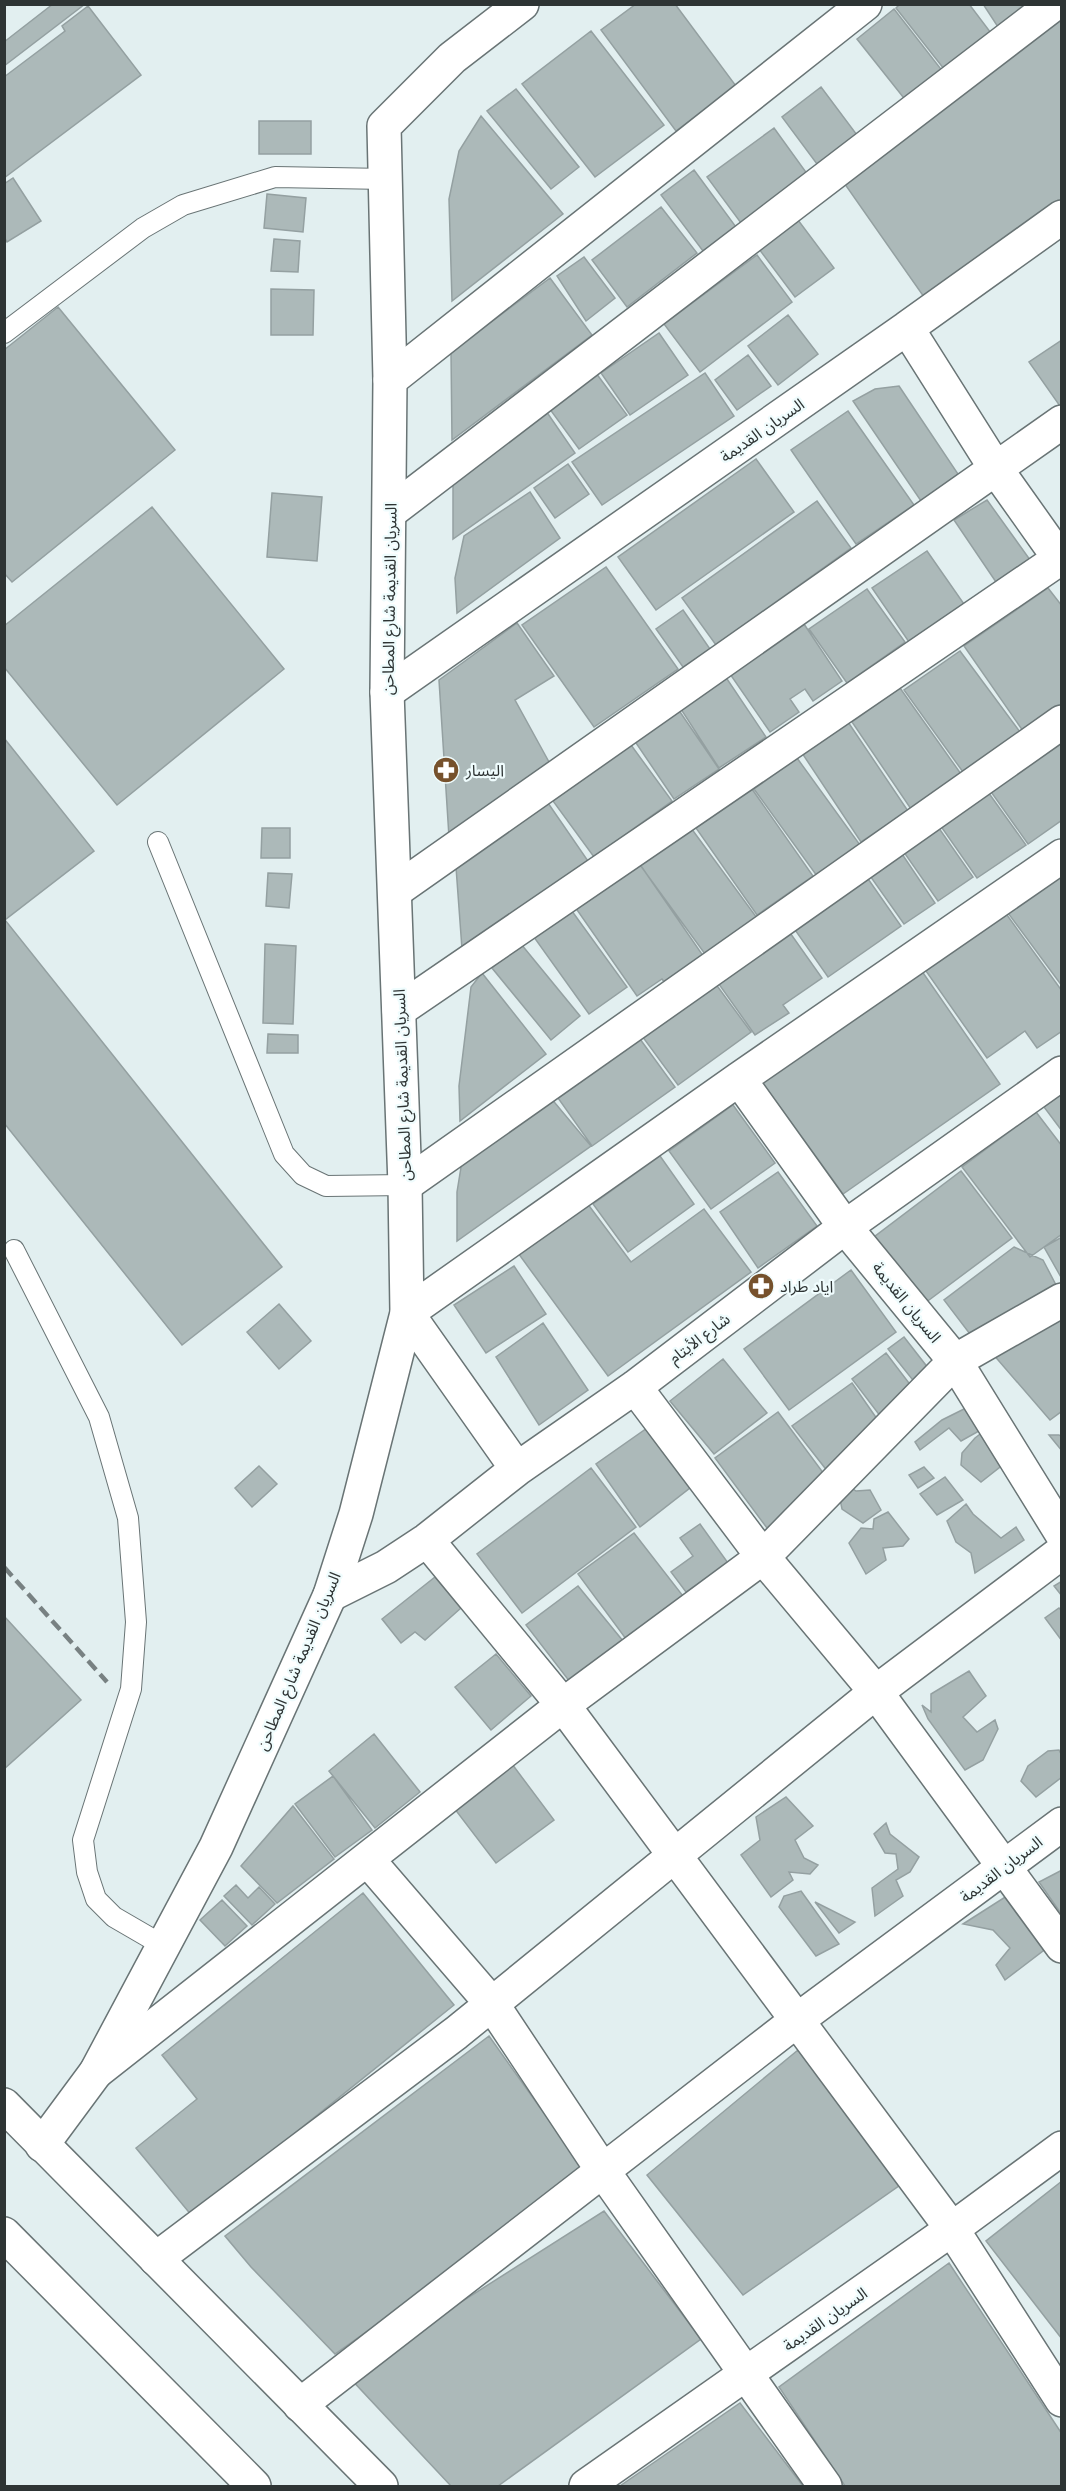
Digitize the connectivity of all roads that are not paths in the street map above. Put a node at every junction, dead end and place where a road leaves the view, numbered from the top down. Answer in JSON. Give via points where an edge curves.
{"nodes":[{"id":1,"x":522,"y":4,"type":"edge"},
{"id":2,"x":865,"y":4,"type":"edge"},
{"id":3,"x":1054,"y":4,"type":"edge"},
{"id":4,"x":386,"y":180,"type":"junction"},
{"id":5,"x":1062,"y":217,"type":"edge"},
{"id":6,"x":907,"y":328,"type":"junction"},
{"id":7,"x":4,"y":333,"type":"edge"},
{"id":8,"x":390,"y":380,"type":"junction"},
{"id":9,"x":1062,"y":422,"type":"edge"},
{"id":10,"x":996,"y":469,"type":"junction"},
{"id":11,"x":390,"y":512,"type":"junction"},
{"id":12,"x":1061,"y":559,"type":"edge"},
{"id":13,"x":387,"y":692,"type":"junction"},
{"id":14,"x":1062,"y":722,"type":"edge"},
{"id":15,"x":158,"y":842,"type":"dead end"},
{"id":16,"x":1062,"y":856,"type":"edge"},
{"id":17,"x":395,"y":891,"type":"junction"},
{"id":18,"x":399,"y":1010,"type":"junction"},
{"id":19,"x":1062,"y":1073,"type":"edge"},
{"id":20,"x":739,"y":1079,"type":"junction"},
{"id":21,"x":405,"y":1185,"type":"junction"},
{"id":22,"x":845,"y":1227,"type":"junction"},
{"id":23,"x":14,"y":1250,"type":"dead end"},
{"id":24,"x":1062,"y":1300,"type":"edge"},
{"id":25,"x":407,"y":1313,"type":"junction"},
{"id":26,"x":955,"y":1361,"type":"junction"},
{"id":27,"x":635,"y":1387,"type":"junction"},
{"id":28,"x":517,"y":1468,"type":"junction"},
{"id":29,"x":1062,"y":1534,"type":"edge"},
{"id":30,"x":427,"y":1540,"type":"junction"},
{"id":31,"x":1062,"y":1552,"type":"edge"},
{"id":32,"x":763,"y":1557,"type":"junction"},
{"id":33,"x":330,"y":1594,"type":"junction"},
{"id":34,"x":876,"y":1692,"type":"junction"},
{"id":35,"x":563,"y":1705,"type":"junction"},
{"id":36,"x":1062,"y":1824,"type":"edge"},
{"id":37,"x":674,"y":1857,"type":"junction"},
{"id":38,"x":368,"y":1860,"type":"junction"},
{"id":39,"x":1004,"y":1868,"type":"junction"},
{"id":40,"x":164,"y":1946,"type":"junction"},
{"id":41,"x":1062,"y":1946,"type":"edge"},
{"id":42,"x":492,"y":2004,"type":"junction"},
{"id":43,"x":796,"y":2021,"type":"junction"},
{"id":44,"x":96,"y":2072,"type":"junction"},
{"id":45,"x":4,"y":2105,"type":"edge"},
{"id":46,"x":42,"y":2145,"type":"junction"},
{"id":47,"x":1062,"y":2148,"type":"edge"},
{"id":48,"x":603,"y":2171,"type":"junction"},
{"id":49,"x":952,"y":2229,"type":"junction"},
{"id":50,"x":4,"y":2234,"type":"edge"},
{"id":51,"x":156,"y":2259,"type":"junction"},
{"id":52,"x":746,"y":2374,"type":"junction"},
{"id":53,"x":1062,"y":2400,"type":"edge"},
{"id":54,"x":300,"y":2405,"type":"junction"},
{"id":55,"x":254,"y":2487,"type":"edge"},
{"id":56,"x":381,"y":2487,"type":"edge"},
{"id":57,"x":586,"y":2487,"type":"edge"},
{"id":58,"x":825,"y":2487,"type":"edge"}],
"edges":[{"from":1,"to":4,"type":"street","name":"السريان القديمة شارع المطاحن","via":[[452,58],[384,126]]},
{"from":2,"to":8,"type":"street"},
{"from":3,"to":11,"type":"street"},
{"from":4,"to":7,"type":"lane","via":[[275,177],[183,205],[143,228]]},
{"from":4,"to":8,"type":"street","name":"السريان القديمة شارع المطاحن"},
{"from":5,"to":6,"type":"street","name":"السريان القديمة"},
{"from":6,"to":10,"type":"street"},
{"from":6,"to":13,"type":"street","name":"السريان القديمة"},
{"from":8,"to":11,"type":"street","name":"السريان القديمة شارع المطاحن"},
{"from":9,"to":10,"type":"street"},
{"from":10,"to":12,"type":"street"},
{"from":10,"to":17,"type":"street"},
{"from":11,"to":13,"type":"street","name":"السريان القديمة شارع المطاحن"},
{"from":12,"to":18,"type":"street"},
{"from":13,"to":17,"type":"street","name":"السريان القديمة شارع المطاحن"},
{"from":14,"to":21,"type":"street"},
{"from":15,"to":21,"type":"lane","via":[[284,1154],[303,1175],[326,1186]]},
{"from":16,"to":20,"type":"street"},
{"from":17,"to":18,"type":"street","name":"السريان القديمة شارع المطاحن"},
{"from":18,"to":21,"type":"street","name":"السريان القديمة شارع المطاحن"},
{"from":19,"to":22,"type":"street","name":"شارع الأيتام"},
{"from":20,"to":22,"type":"street","name":"السريان القديمة"},
{"from":20,"to":25,"type":"street"},
{"from":21,"to":25,"type":"street","name":"السريان القديمة شارع المطاحن"},
{"from":22,"to":26,"type":"street","name":"السريان القديمة"},
{"from":22,"to":27,"type":"street","name":"شارع الأيتام"},
{"from":23,"to":40,"type":"lane","via":[[99,1417],[128,1518],[136,1622],[130,1689],[83,1840],[87,1872],[96,1899],[114,1917]]},
{"from":24,"to":26,"type":"street"},
{"from":25,"to":28,"type":"street"},
{"from":25,"to":33,"type":"street","name":"السريان القديمة شارع المطاحن","via":[[359,1503]]},
{"from":26,"to":29,"type":"street","name":"السريان القديمة"},
{"from":26,"to":32,"type":"street"},
{"from":27,"to":28,"type":"street","name":"شارع الأيتام"},
{"from":27,"to":32,"type":"street"},
{"from":28,"to":30,"type":"street","name":"شارع الأيتام"},
{"from":30,"to":33,"type":"street","name":"شارع الأيتام","via":[[386,1568]]},
{"from":30,"to":35,"type":"street"},
{"from":31,"to":34,"type":"street"},
{"from":32,"to":34,"type":"street"},
{"from":32,"to":35,"type":"street"},
{"from":33,"to":40,"type":"street","name":"السريان القديمة شارع المطاحن","via":[[216,1847]]},
{"from":34,"to":37,"type":"street"},
{"from":34,"to":39,"type":"street"},
{"from":35,"to":37,"type":"street"},
{"from":35,"to":38,"type":"street"},
{"from":36,"to":39,"type":"street","name":"السريان القديمة"},
{"from":37,"to":42,"type":"street"},
{"from":37,"to":43,"type":"street"},
{"from":38,"to":42,"type":"street"},
{"from":38,"to":44,"type":"street"},
{"from":39,"to":41,"type":"street"},
{"from":39,"to":43,"type":"street","name":"السريان القديمة"},
{"from":40,"to":44,"type":"street","name":"السريان القديمة شارع المطاحن"},
{"from":42,"to":48,"type":"street"},
{"from":42,"to":51,"type":"street"},
{"from":43,"to":48,"type":"street","name":"السريان القديمة"},
{"from":43,"to":49,"type":"street"},
{"from":44,"to":46,"type":"street","name":"السريان القديمة شارع المطاحن"},
{"from":45,"to":46,"type":"street"},
{"from":46,"to":51,"type":"street"},
{"from":47,"to":49,"type":"street","name":"السريان القديمة"},
{"from":48,"to":52,"type":"street"},
{"from":48,"to":54,"type":"street","name":"السريان القديمة"},
{"from":49,"to":52,"type":"street","name":"السريان القديمة"},
{"from":49,"to":53,"type":"street"},
{"from":50,"to":55,"type":"street"},
{"from":51,"to":54,"type":"street"},
{"from":52,"to":57,"type":"street","name":"السريان القديمة"},
{"from":52,"to":58,"type":"street"},
{"from":54,"to":56,"type":"street"}]}
